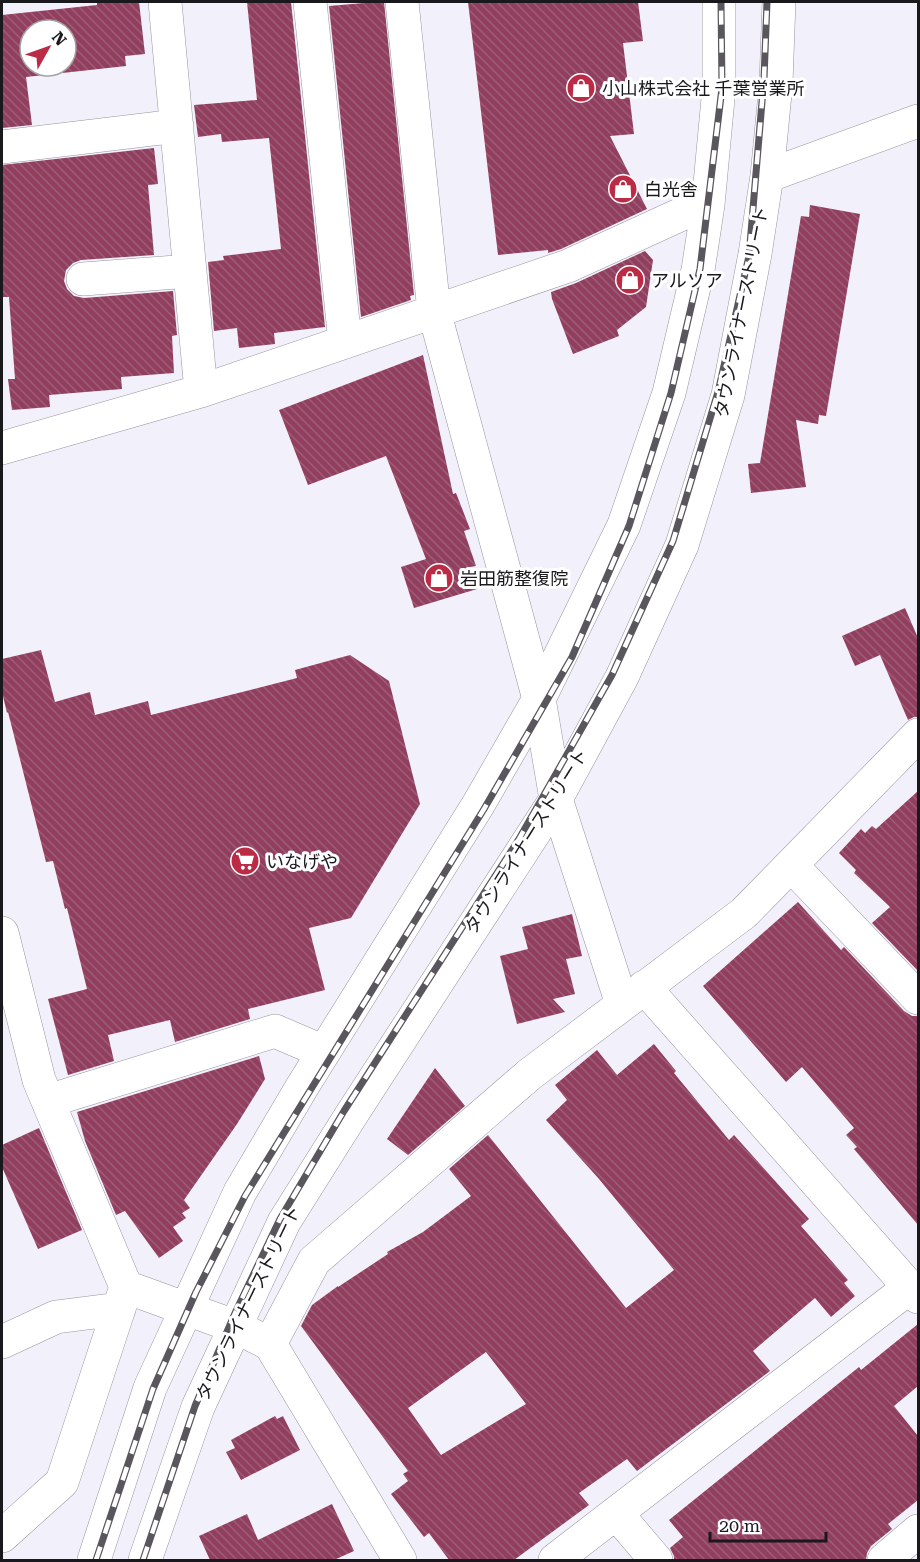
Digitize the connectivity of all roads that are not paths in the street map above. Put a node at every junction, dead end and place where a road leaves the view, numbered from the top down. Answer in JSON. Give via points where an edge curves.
{"nodes":[{"id":1,"x":165,"y":2,"type":"edge"},
{"id":2,"x":310,"y":2,"type":"edge"},
{"id":3,"x":402,"y":2,"type":"edge"},
{"id":4,"x":719,"y":2,"type":"edge"},
{"id":5,"x":779,"y":2,"type":"edge"},
{"id":6,"x":918,"y":122,"type":"edge"},
{"id":7,"x":177,"y":126,"type":"junction"},
{"id":8,"x":2,"y":147,"type":"edge"},
{"id":9,"x":768,"y":176,"type":"junction"},
{"id":10,"x":708,"y":202,"type":"junction"},
{"id":11,"x":190,"y":271,"type":"junction"},
{"id":12,"x":83,"y":279,"type":"dead end"},
{"id":13,"x":434,"y":312,"type":"junction"},
{"id":14,"x":345,"y":342,"type":"junction"},
{"id":15,"x":201,"y":391,"type":"junction"},
{"id":16,"x":2,"y":448,"type":"edge"},
{"id":17,"x":539,"y":699,"type":"junction"},
{"id":18,"x":918,"y":735,"type":"edge"},
{"id":19,"x":556,"y":799,"type":"junction"},
{"id":20,"x":792,"y":866,"type":"junction"},
{"id":21,"x":2,"y":933,"type":"edge"},
{"id":22,"x":633,"y":996,"type":"junction"},
{"id":23,"x":918,"y":998,"type":"edge"},
{"id":24,"x":324,"y":1052,"type":"junction"},
{"id":25,"x":48,"y":1101,"type":"junction"},
{"id":26,"x":914,"y":1292,"type":"edge"},
{"id":27,"x":123,"y":1298,"type":"junction"},
{"id":28,"x":186,"y":1309,"type":"junction"},
{"id":29,"x":234,"y":1326,"type":"junction"},
{"id":30,"x":2,"y":1342,"type":"edge"},
{"id":31,"x":270,"y":1344,"type":"junction"},
{"id":32,"x":616,"y":1513,"type":"junction"},
{"id":33,"x":918,"y":1532,"type":"edge"},
{"id":34,"x":2,"y":1536,"type":"edge"},
{"id":35,"x":94,"y":1560,"type":"edge"},
{"id":36,"x":145,"y":1560,"type":"edge"},
{"id":37,"x":400,"y":1560,"type":"edge"},
{"id":38,"x":555,"y":1560,"type":"edge"},
{"id":39,"x":656,"y":1560,"type":"edge"},
{"id":40,"x":884,"y":1560,"type":"edge"}],
"edges":[{"from":1,"to":7,"type":"street"},
{"from":2,"to":14,"type":"street"},
{"from":3,"to":13,"type":"street"},
{"from":4,"to":10,"type":"street","via":[[719,88]]},
{"from":5,"to":9,"type":"street","name":"タウンライナーストリート"},
{"from":6,"to":9,"type":"street"},
{"from":7,"to":8,"type":"street"},
{"from":7,"to":11,"type":"street"},
{"from":9,"to":19,"type":"street","name":"タウンライナーストリート","via":[[728,395],[682,545],[622,677]]},
{"from":10,"to":13,"type":"street","via":[[568,266]]},
{"from":10,"to":17,"type":"street","via":[[698,270],[669,393],[624,525]]},
{"from":11,"to":12,"type":"street"},
{"from":11,"to":15,"type":"street"},
{"from":13,"to":14,"type":"street"},
{"from":13,"to":17,"type":"street"},
{"from":14,"to":15,"type":"street"},
{"from":15,"to":16,"type":"street"},
{"from":17,"to":19,"type":"street"},
{"from":17,"to":24,"type":"street","via":[[478,805]]},
{"from":18,"to":20,"type":"street"},
{"from":19,"to":22,"type":"street"},
{"from":19,"to":29,"type":"street","name":"タウンライナーストリート","via":[[284,1222]]},
{"from":20,"to":22,"type":"street","via":[[744,913]]},
{"from":20,"to":23,"type":"street"},
{"from":21,"to":25,"type":"street","via":[[39,1080]]},
{"from":22,"to":26,"type":"street"},
{"from":22,"to":31,"type":"street","via":[[514,1087],[314,1261]]},
{"from":24,"to":25,"type":"street","via":[[275,1031]]},
{"from":24,"to":28,"type":"street","via":[[240,1192]]},
{"from":25,"to":27,"type":"street"},
{"from":26,"to":32,"type":"street"},
{"from":27,"to":28,"type":"street"},
{"from":27,"to":30,"type":"street","via":[[56,1317]]},
{"from":27,"to":34,"type":"street","via":[[62,1482]]},
{"from":28,"to":29,"type":"street"},
{"from":28,"to":35,"type":"street","via":[[150,1388]]},
{"from":29,"to":31,"type":"street"},
{"from":29,"to":36,"type":"street","name":"タウンライナーストリート","via":[[198,1407]]},
{"from":31,"to":37,"type":"street"},
{"from":32,"to":38,"type":"street"},
{"from":32,"to":39,"type":"street"},
{"from":33,"to":40,"type":"street"}]}
